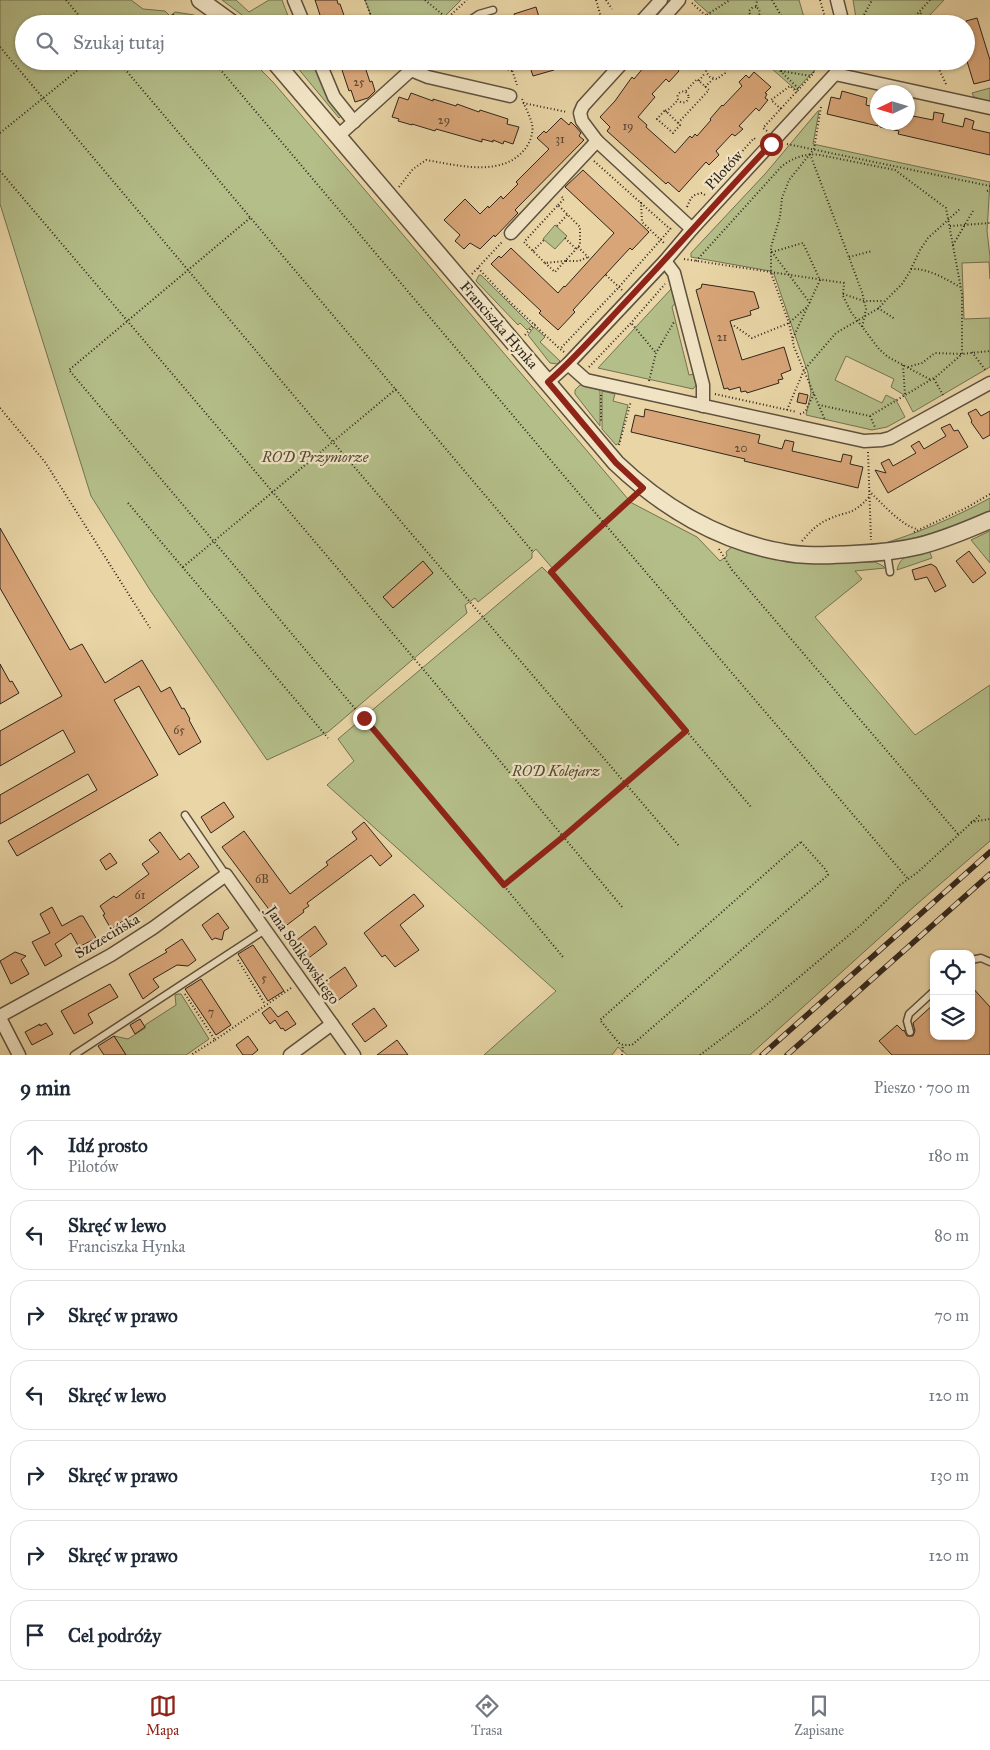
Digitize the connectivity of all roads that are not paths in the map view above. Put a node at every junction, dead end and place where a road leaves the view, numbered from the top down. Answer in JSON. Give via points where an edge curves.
{"nodes":[{"id":1,"x":200,"y":0,"type":"edge"},
{"id":2,"x":294,"y":0,"type":"edge"},
{"id":3,"x":662,"y":0,"type":"edge"},
{"id":4,"x":679,"y":0,"type":"edge"},
{"id":5,"x":837,"y":0,"type":"edge"},
{"id":6,"x":493,"y":10,"type":"dead end"},
{"id":7,"x":221,"y":15,"type":"edge"},
{"id":8,"x":300,"y":15,"type":"edge"},
{"id":9,"x":478,"y":15,"type":"edge"},
{"id":10,"x":647,"y":15,"type":"edge"},
{"id":11,"x":666,"y":15,"type":"edge"},
{"id":12,"x":841,"y":15,"type":"edge"},
{"id":13,"x":282,"y":70,"type":"edge"},
{"id":14,"x":323,"y":70,"type":"edge"},
{"id":15,"x":411,"y":70,"type":"joint"},
{"id":16,"x":616,"y":70,"type":"edge"},
{"id":17,"x":837,"y":70,"type":"edge"},
{"id":18,"x":835,"y":74,"type":"junction"},
{"id":19,"x":516,"y":93,"type":"road end"},
{"id":20,"x":990,"y":108,"type":"edge"},
{"id":21,"x":354,"y":122,"type":"junction"},
{"id":22,"x":338,"y":136,"type":"junction"},
{"id":23,"x":597,"y":141,"type":"junction"},
{"id":24,"x":692,"y":229,"type":"junction"},
{"id":25,"x":511,"y":233,"type":"road end"},
{"id":26,"x":665,"y":261,"type":"junction"},
{"id":27,"x":567,"y":359,"type":"junction"},
{"id":28,"x":548,"y":382,"type":"junction"},
{"id":29,"x":990,"y":383,"type":"edge"},
{"id":30,"x":703,"y":406,"type":"junction"},
{"id":31,"x":990,"y":520,"type":"edge"},
{"id":32,"x":879,"y":553,"type":"junction"},
{"id":33,"x":890,"y":572,"type":"dead end"},
{"id":34,"x":185,"y":815,"type":"dead end"},
{"id":35,"x":226,"y":875,"type":"junction"},
{"id":36,"x":265,"y":930,"type":"junction"},
{"id":37,"x":975,"y":959,"type":"edge"},
{"id":38,"x":990,"y":962,"type":"edge"},
{"id":39,"x":930,"y":995,"type":"edge"},
{"id":40,"x":0,"y":1017,"type":"edge"},
{"id":41,"x":332,"y":1024,"type":"junction"},
{"id":42,"x":910,"y":1032,"type":"dead end"},
{"id":43,"x":19,"y":1055,"type":"edge"},
{"id":44,"x":74,"y":1055,"type":"edge"},
{"id":45,"x":290,"y":1055,"type":"edge"},
{"id":46,"x":354,"y":1055,"type":"edge"}],
"edges":[{"from":1,"to":7,"type":"street"},
{"from":2,"to":8,"type":"street"},
{"from":3,"to":10,"type":"street"},
{"from":4,"to":11,"type":"street"},
{"from":5,"to":12,"type":"street"},
{"from":6,"to":9,"type":"lane"},
{"from":13,"to":22,"type":"street","name":"Franciszka Hynka"},
{"from":14,"to":21,"type":"street","via":[[334,97]]},
{"from":15,"to":19,"type":"street","via":[[428,77]]},
{"from":15,"to":21,"type":"street"},
{"from":16,"to":23,"type":"street","via":[[583,106],[580,114],[582,122]]},
{"from":17,"to":18,"type":"street","name":"Pilotów"},
{"from":18,"to":20,"type":"street"},
{"from":18,"to":24,"type":"street","name":"Pilotów","via":[[814,103]]},
{"from":21,"to":22,"type":"street"},
{"from":22,"to":28,"type":"street","name":"Franciszka Hynka"},
{"from":23,"to":24,"type":"street"},
{"from":23,"to":25,"type":"street"},
{"from":24,"to":26,"type":"street","name":"Pilotów"},
{"from":26,"to":27,"type":"street","name":"Pilotów"},
{"from":26,"to":30,"type":"street","via":[[674,273],[703,385]]},
{"from":27,"to":28,"type":"street","name":"Pilotów"},
{"from":27,"to":30,"type":"street","via":[[586,380]]},
{"from":28,"to":32,"type":"street","name":"Franciszka Hynka","via":[[616,463],[643,488],[712,530],[744,543],[782,552],[809,555]]},
{"from":29,"to":30,"type":"street","via":[[882,440],[864,440]]},
{"from":31,"to":32,"type":"street","name":"Franciszka Hynka","via":[[918,546]]},
{"from":32,"to":33,"type":"lane"},
{"from":34,"to":35,"type":"lane"},
{"from":35,"to":36,"type":"street","name":"Jana Solikowskiego"},
{"from":35,"to":40,"type":"street","name":"Szczecińska","via":[[111,956]]},
{"from":36,"to":41,"type":"street","name":"Jana Solikowskiego"},
{"from":36,"to":44,"type":"lane"},
{"from":37,"to":38,"type":"lane"},
{"from":39,"to":42,"type":"lane","via":[[908,1014]]},
{"from":40,"to":43,"type":"street"},
{"from":41,"to":45,"type":"street"},
{"from":41,"to":46,"type":"street","name":"Jana Solikowskiego"}]}
